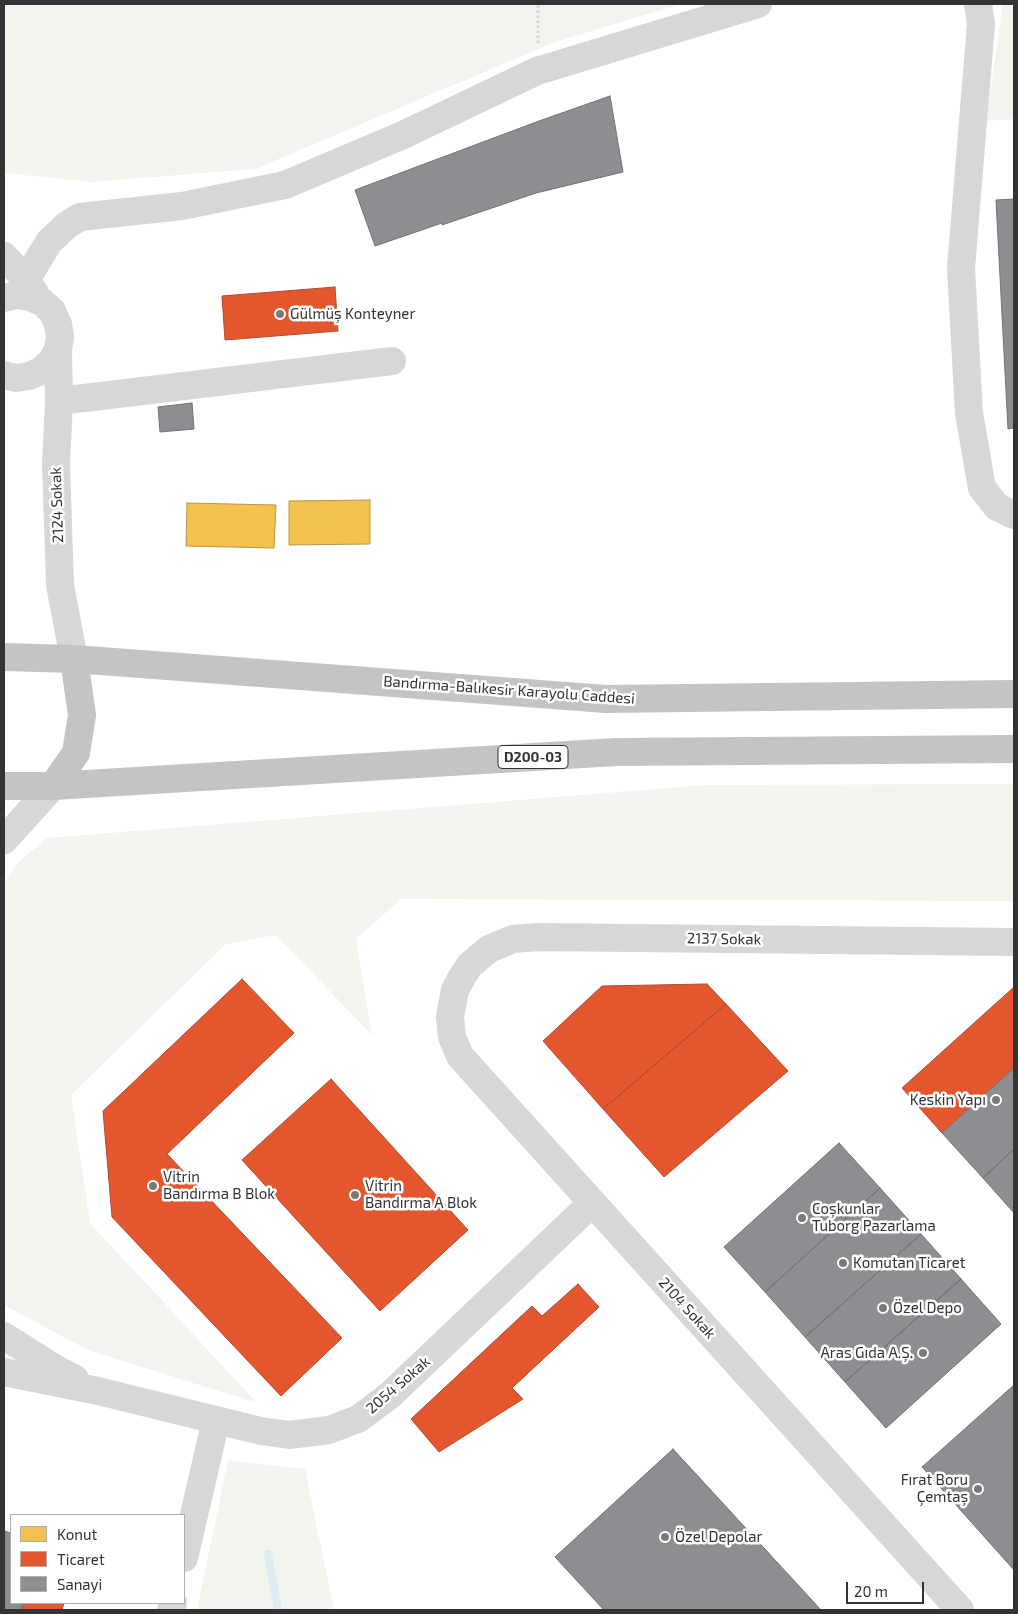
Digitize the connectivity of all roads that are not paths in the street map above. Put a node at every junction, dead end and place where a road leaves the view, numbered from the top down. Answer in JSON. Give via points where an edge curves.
{"nodes":[{"id":1,"x":758,"y":4,"type":"edge"},
{"id":2,"x":978,"y":4,"type":"edge"},
{"id":3,"x":4,"y":256,"type":"edge"},
{"id":4,"x":26,"y":280,"type":"junction"},
{"id":5,"x":4,"y":298,"type":"edge"},
{"id":6,"x":42,"y":302,"type":"junction"},
{"id":7,"x":58,"y":350,"type":"junction"},
{"id":8,"x":392,"y":360,"type":"dead end"},
{"id":9,"x":4,"y":375,"type":"edge"},
{"id":10,"x":60,"y":401,"type":"junction"},
{"id":11,"x":1014,"y":515,"type":"edge"},
{"id":12,"x":4,"y":657,"type":"edge"},
{"id":13,"x":74,"y":658,"type":"junction"},
{"id":14,"x":1014,"y":694,"type":"edge"},
{"id":15,"x":1014,"y":749,"type":"edge"},
{"id":16,"x":4,"y":786,"type":"edge"},
{"id":17,"x":53,"y":786,"type":"junction"},
{"id":18,"x":4,"y":840,"type":"edge"},
{"id":19,"x":1014,"y":942,"type":"edge"},
{"id":20,"x":456,"y":990,"type":"joint"},
{"id":21,"x":592,"y":1203,"type":"junction"},
{"id":22,"x":4,"y":1336,"type":"edge"},
{"id":23,"x":4,"y":1372,"type":"edge"},
{"id":24,"x":98,"y":1391,"type":"junction"},
{"id":25,"x":216,"y":1420,"type":"junction"},
{"id":26,"x":185,"y":1554,"type":"edge"},
{"id":27,"x":960,"y":1610,"type":"edge"}],
"edges":[{"from":1,"to":4,"type":"street","via":[[538,71],[403,135],[285,185],[182,206],[80,217],[49,242]]},
{"from":2,"to":11,"type":"street","via":[[981,24],[961,268],[968,414],[982,488],[996,507]]},
{"from":3,"to":4,"type":"street","name":"2124 Sokak"},
{"from":4,"to":6,"type":"street","name":"2124 Sokak"},
{"from":5,"to":6,"type":"street","via":[[16,295]]},
{"from":6,"to":7,"type":"street","name":"2124 Sokak","via":[[52,311],[58,324]]},
{"from":7,"to":9,"type":"street","via":[[41,371],[16,378]]},
{"from":7,"to":10,"type":"street","name":"2124 Sokak"},
{"from":8,"to":10,"type":"street"},
{"from":10,"to":13,"type":"street","name":"2124 Sokak","via":[[56,464],[60,585]]},
{"from":12,"to":13,"type":"highway","name":"Bandırma-Balıkesir Karayolu Caddesi"},
{"from":13,"to":14,"type":"highway","name":"Bandırma-Balıkesir Karayolu Caddesi","via":[[606,699]]},
{"from":13,"to":17,"type":"highway","via":[[82,715],[76,753]]},
{"from":15,"to":17,"type":"highway","number":"D200-03","via":[[616,752]]},
{"from":16,"to":17,"type":"highway","number":"D200-03"},
{"from":17,"to":18,"type":"street"},
{"from":19,"to":20,"type":"street","name":"2137 Sokak","via":[[513,939],[489,949],[470,965]]},
{"from":20,"to":21,"type":"street","name":"2104 Sokak","via":[[450,1018],[452,1037],[460,1056]]},
{"from":21,"to":25,"type":"street","name":"2054 Sokak","via":[[389,1396],[358,1419],[329,1430],[289,1435]]},
{"from":21,"to":27,"type":"street","name":"2104 Sokak"},
{"from":22,"to":24,"type":"street"},
{"from":23,"to":24,"type":"street","name":"2054 Sokak"},
{"from":24,"to":25,"type":"street","name":"2054 Sokak"},
{"from":25,"to":26,"type":"street"}]}
